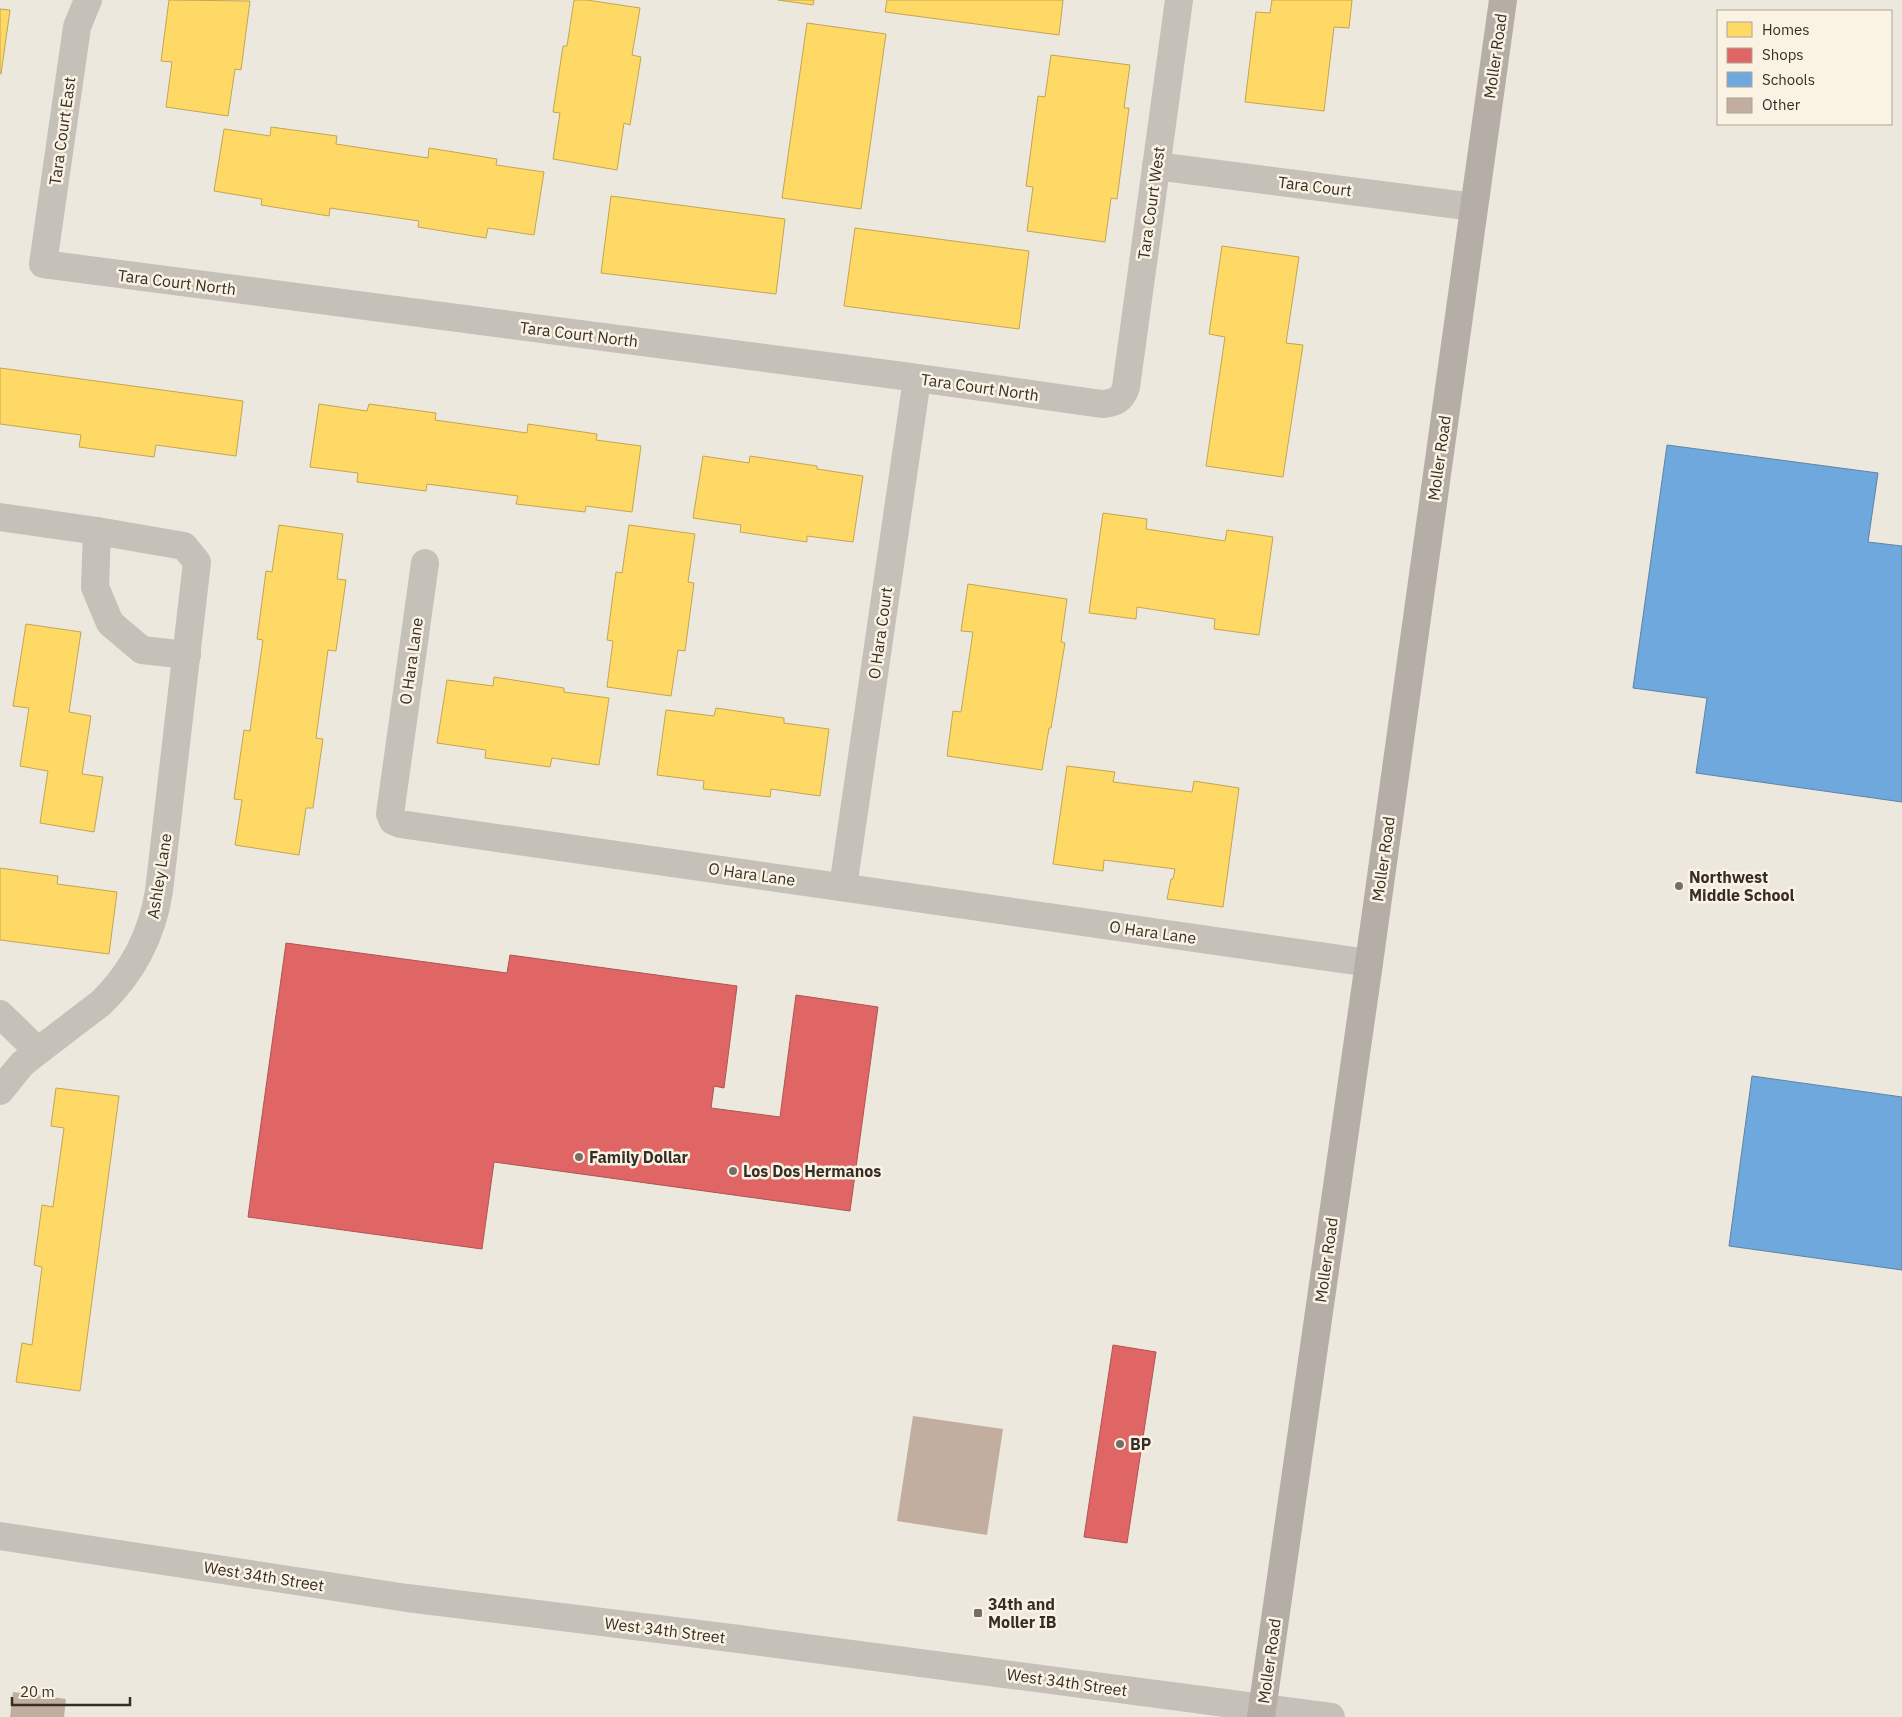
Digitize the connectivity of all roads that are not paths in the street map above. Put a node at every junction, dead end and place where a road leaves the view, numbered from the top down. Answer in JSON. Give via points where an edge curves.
{"nodes":[{"id":1,"x":88,"y":0,"type":"edge"},
{"id":2,"x":1180,"y":0,"type":"edge"},
{"id":3,"x":1503,"y":0,"type":"edge"},
{"id":4,"x":1156,"y":166,"type":"junction"},
{"id":5,"x":1474,"y":207,"type":"junction"},
{"id":6,"x":42,"y":264,"type":"joint"},
{"id":7,"x":917,"y":379,"type":"junction"},
{"id":8,"x":1115,"y":403,"type":"joint"},
{"id":9,"x":0,"y":518,"type":"edge"},
{"id":10,"x":97,"y":531,"type":"junction"},
{"id":11,"x":425,"y":563,"type":"dead end"},
{"id":12,"x":187,"y":655,"type":"junction"},
{"id":13,"x":843,"y":887,"type":"junction"},
{"id":14,"x":1369,"y":963,"type":"junction"},
{"id":15,"x":0,"y":1014,"type":"edge"},
{"id":16,"x":38,"y":1050,"type":"junction"},
{"id":17,"x":0,"y":1091,"type":"edge"},
{"id":18,"x":0,"y":1536,"type":"edge"},
{"id":19,"x":1262,"y":1713,"type":"edge"},
{"id":20,"x":1332,"y":1717,"type":"edge"}],
"edges":[{"from":1,"to":6,"type":"street","name":"Tara Court East","via":[[76,27]]},
{"from":2,"to":4,"type":"street","name":"Tara Court West"},
{"from":3,"to":5,"type":"main road","name":"Moller Road"},
{"from":4,"to":5,"type":"street","name":"Tara Court"},
{"from":4,"to":8,"type":"street","name":"Tara Court West","via":[[1126,387],[1122,398]]},
{"from":5,"to":14,"type":"main road","name":"Moller Road"},
{"from":6,"to":7,"type":"street","name":"Tara Court North"},
{"from":7,"to":8,"type":"street","name":"Tara Court North","via":[[1102,404]]},
{"from":7,"to":13,"type":"street","name":"O Hara Court"},
{"from":9,"to":10,"type":"street","name":"Ashley Lane"},
{"from":10,"to":12,"type":"street","via":[[95,587],[110,623],[142,650]]},
{"from":10,"to":12,"type":"street","name":"Ashley Lane","via":[[184,546],[197,562]]},
{"from":11,"to":13,"type":"street","name":"O Hara Lane","via":[[390,814],[394,821],[409,826]]},
{"from":12,"to":16,"type":"street","name":"Ashley Lane","via":[[159,891],[149,931],[137,959],[112,993]]},
{"from":13,"to":14,"type":"street","name":"O Hara Lane"},
{"from":14,"to":19,"type":"main road","name":"Moller Road"},
{"from":15,"to":16,"type":"street"},
{"from":16,"to":17,"type":"street","name":"Ashley Lane"},
{"from":18,"to":19,"type":"street","name":"West 34th Street","via":[[407,1598],[748,1640]]},
{"from":19,"to":20,"type":"street","name":"West 34th Street"}]}
